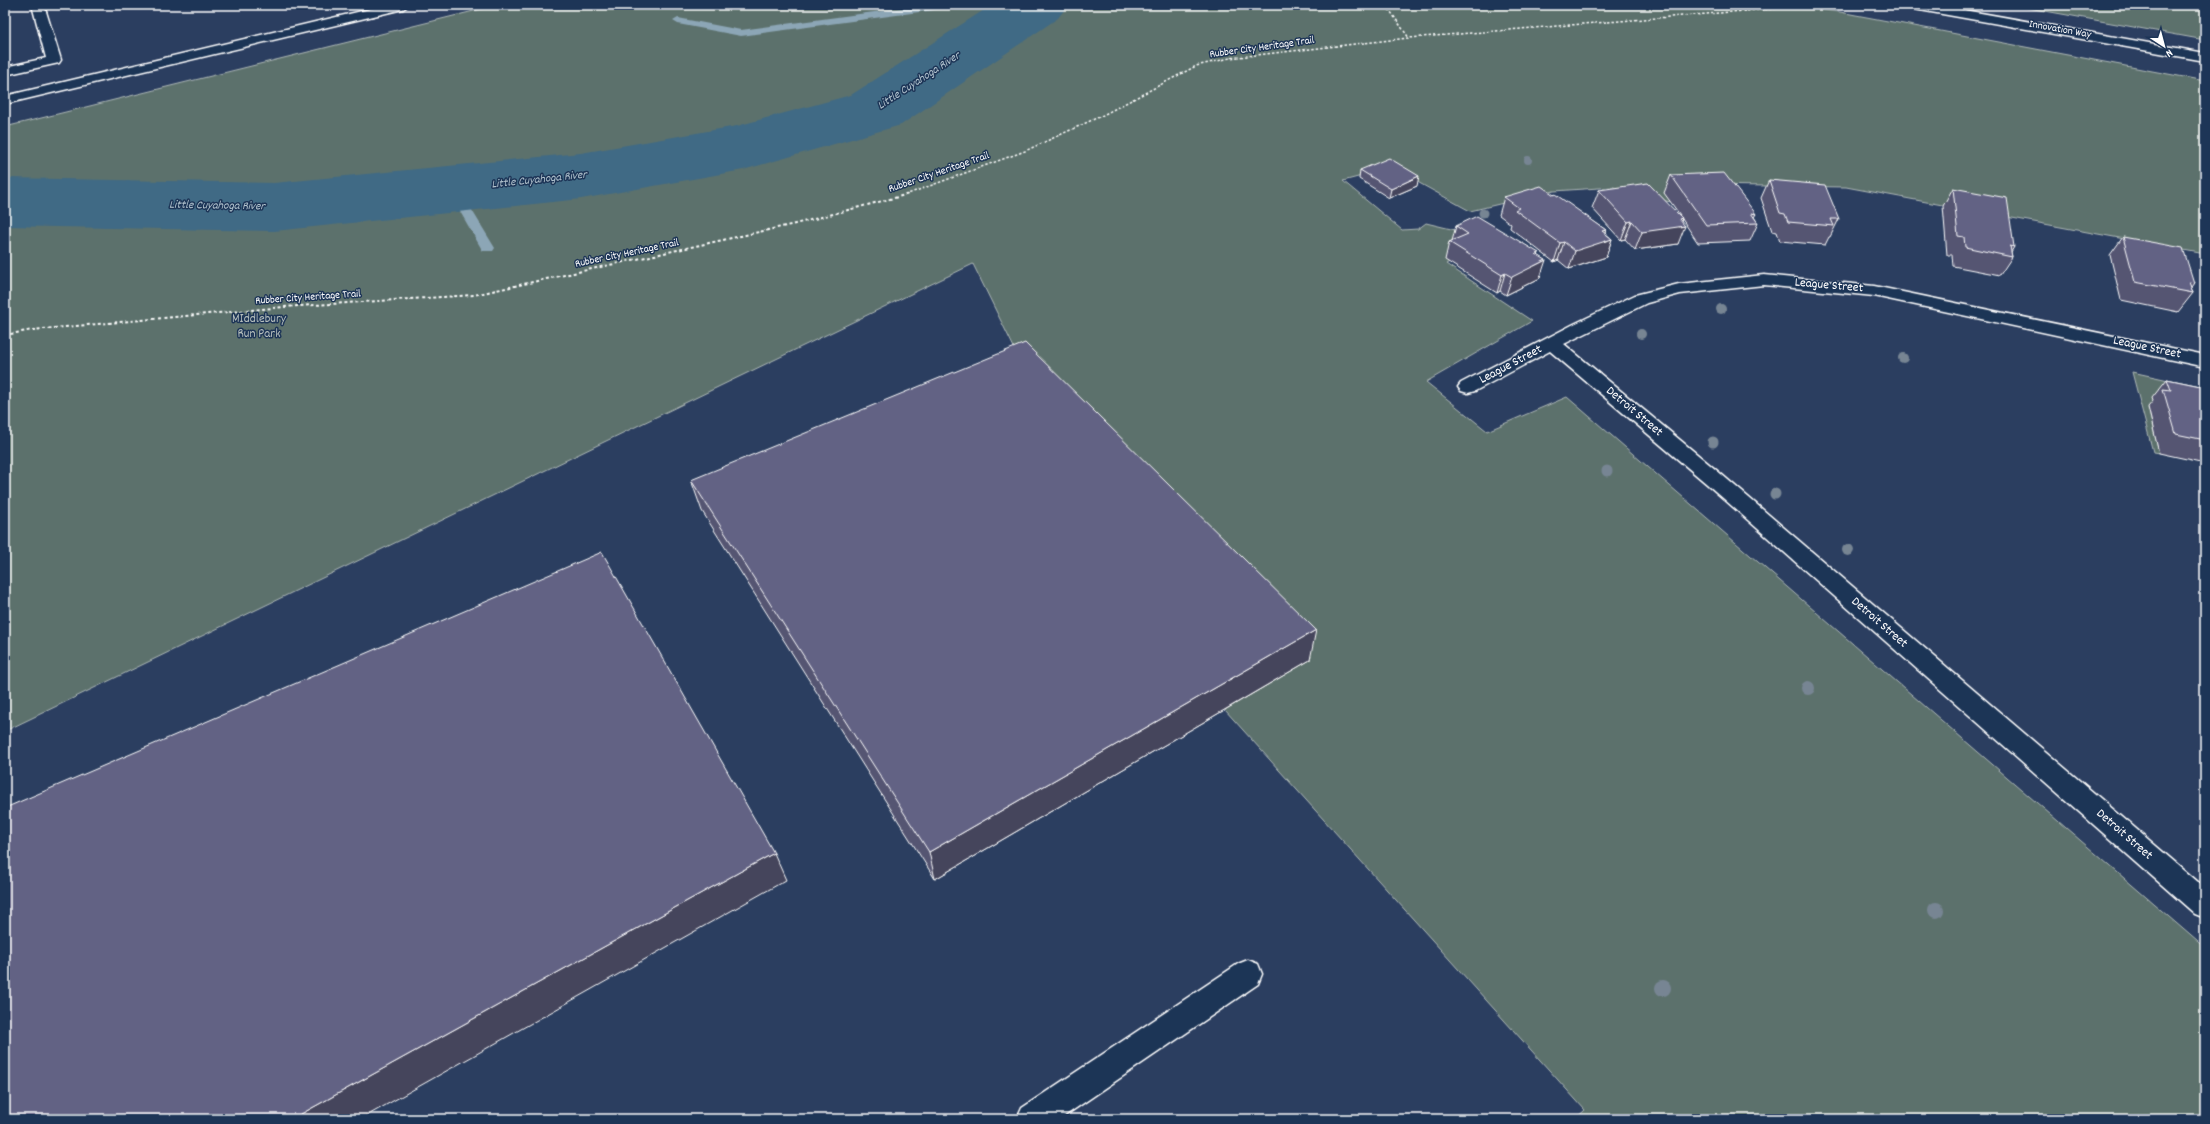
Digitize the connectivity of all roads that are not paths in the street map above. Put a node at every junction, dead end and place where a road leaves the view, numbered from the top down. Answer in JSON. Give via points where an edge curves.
{"nodes":[{"id":1,"x":38,"y":5,"type":"edge"},
{"id":2,"x":403,"y":5,"type":"edge"},
{"id":3,"x":1914,"y":5,"type":"edge"},
{"id":4,"x":2205,"y":57,"type":"edge"},
{"id":5,"x":5,"y":71,"type":"edge"},
{"id":6,"x":5,"y":100,"type":"edge"},
{"id":7,"x":1552,"y":343,"type":"junction"},
{"id":8,"x":2205,"y":361,"type":"edge"},
{"id":9,"x":1468,"y":386,"type":"dead end"},
{"id":10,"x":2205,"y":905,"type":"edge"},
{"id":11,"x":1248,"y":974,"type":"dead end"},
{"id":12,"x":1033,"y":1119,"type":"edge"}],
"edges":[{"from":1,"to":5,"type":"street","via":[[54,60]]},
{"from":2,"to":6,"type":"street"},
{"from":3,"to":4,"type":"street","name":"Innovation Way"},
{"from":7,"to":8,"type":"street","name":"League Street","via":[[1641,299],[1679,290],[1764,280],[1874,290]]},
{"from":7,"to":9,"type":"street","name":"League Street"},
{"from":7,"to":10,"type":"street","name":"Detroit Street","via":[[1714,479]]},
{"from":11,"to":12,"type":"street"}]}
